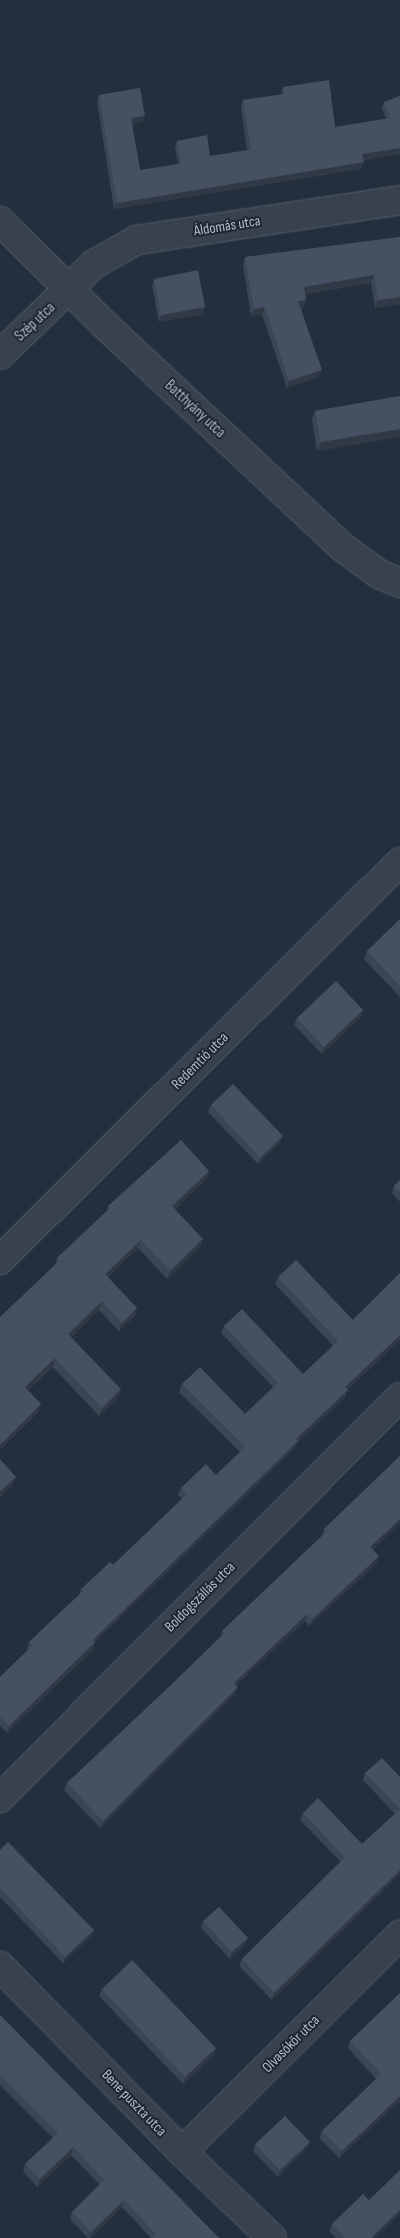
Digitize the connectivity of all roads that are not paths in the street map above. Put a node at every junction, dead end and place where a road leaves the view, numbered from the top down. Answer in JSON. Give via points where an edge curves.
{"nodes":[{"id":1,"x":400,"y":200,"type":"edge"},
{"id":2,"x":0,"y":221,"type":"edge"},
{"id":3,"x":70,"y":289,"type":"junction"},
{"id":4,"x":0,"y":355,"type":"edge"},
{"id":5,"x":400,"y":583,"type":"edge"},
{"id":6,"x":400,"y":862,"type":"edge"},
{"id":7,"x":0,"y":1260,"type":"edge"},
{"id":8,"x":400,"y":1397,"type":"edge"},
{"id":9,"x":0,"y":1798,"type":"edge"},
{"id":10,"x":400,"y":1935,"type":"edge"},
{"id":11,"x":0,"y":1966,"type":"edge"},
{"id":12,"x":182,"y":2152,"type":"junction"},
{"id":13,"x":272,"y":2238,"type":"edge"}],
"edges":[{"from":1,"to":3,"type":"street","name":"Áldomás utca","via":[[137,240],[94,264]]},
{"from":2,"to":3,"type":"street","name":"Batthyány utca"},
{"from":3,"to":4,"type":"street","name":"Szép utca"},
{"from":3,"to":5,"type":"street","name":"Batthyány utca","via":[[342,547],[379,574]]},
{"from":6,"to":7,"type":"street","name":"Redemtió utca"},
{"from":8,"to":9,"type":"street","name":"Boldogszállás utca"},
{"from":10,"to":12,"type":"street","name":"Olvasókör utca"},
{"from":11,"to":12,"type":"street","name":"Bene puszta utca"},
{"from":12,"to":13,"type":"street","name":"Bene puszta utca"}]}
